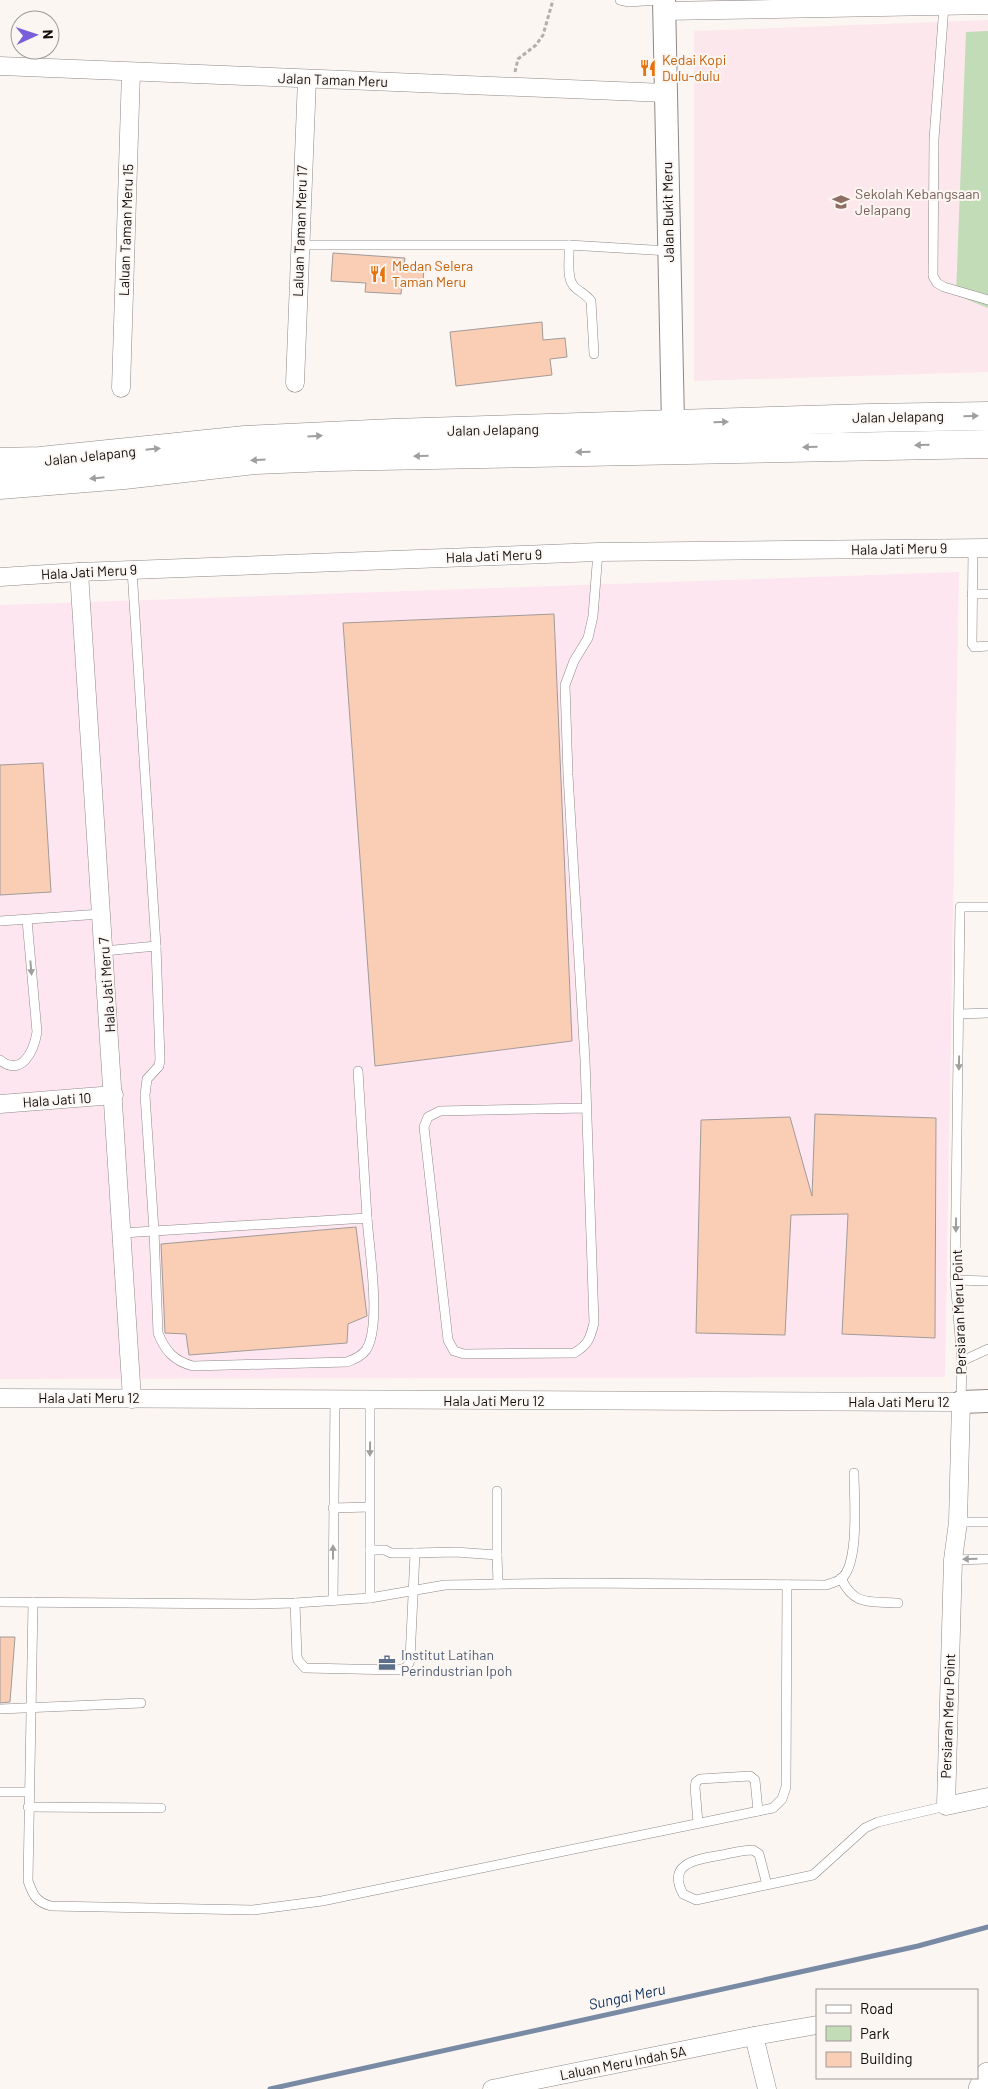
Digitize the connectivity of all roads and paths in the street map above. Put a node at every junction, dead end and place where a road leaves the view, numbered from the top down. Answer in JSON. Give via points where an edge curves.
{"nodes":[{"id":1,"x":553,"y":0,"type":"edge"},
{"id":2,"x":620,"y":0,"type":"edge"},
{"id":3,"x":662,"y":4,"type":"edge"},
{"id":4,"x":988,"y":5,"type":"edge"},
{"id":5,"x":944,"y":6,"type":"junction"},
{"id":6,"x":0,"y":66,"type":"edge"},
{"id":7,"x":131,"y":72,"type":"junction"},
{"id":8,"x":307,"y":79,"type":"junction"},
{"id":9,"x":514,"y":87,"type":"junction"},
{"id":10,"x":666,"y":93,"type":"junction"},
{"id":11,"x":300,"y":245,"type":"junction"},
{"id":12,"x":570,"y":245,"type":"junction"},
{"id":13,"x":669,"y":251,"type":"junction"},
{"id":14,"x":988,"y":300,"type":"edge"},
{"id":15,"x":594,"y":354,"type":"dead end"},
{"id":16,"x":295,"y":383,"type":"dead end"},
{"id":17,"x":121,"y":388,"type":"dead end"},
{"id":18,"x":988,"y":416,"type":"edge"},
{"id":19,"x":673,"y":423,"type":"junction"},
{"id":20,"x":988,"y":444,"type":"edge"},
{"id":21,"x":733,"y":449,"type":"junction"},
{"id":22,"x":620,"y":451,"type":"junction"},
{"id":23,"x":0,"y":462,"type":"edge"},
{"id":24,"x":0,"y":485,"type":"edge"},
{"id":25,"x":980,"y":548,"type":"edge"},
{"id":26,"x":598,"y":552,"type":"junction"},
{"id":27,"x":132,"y":570,"type":"junction"},
{"id":28,"x":79,"y":572,"type":"junction"},
{"id":29,"x":0,"y":577,"type":"edge"},
{"id":30,"x":972,"y":594,"type":"junction"},
{"id":31,"x":988,"y":594,"type":"edge"},
{"id":32,"x":988,"y":646,"type":"edge"},
{"id":33,"x":988,"y":907,"type":"edge"},
{"id":34,"x":101,"y":914,"type":"junction"},
{"id":35,"x":27,"y":920,"type":"junction"},
{"id":36,"x":0,"y":921,"type":"edge"},
{"id":37,"x":156,"y":946,"type":"junction"},
{"id":38,"x":104,"y":951,"type":"junction"},
{"id":39,"x":988,"y":1013,"type":"edge"},
{"id":40,"x":960,"y":1014,"type":"junction"},
{"id":41,"x":0,"y":1060,"type":"edge"},
{"id":42,"x":358,"y":1071,"type":"dead end"},
{"id":43,"x":114,"y":1095,"type":"junction"},
{"id":44,"x":0,"y":1104,"type":"edge"},
{"id":45,"x":586,"y":1108,"type":"junction"},
{"id":46,"x":367,"y":1218,"type":"junction"},
{"id":47,"x":154,"y":1231,"type":"junction"},
{"id":48,"x":122,"y":1233,"type":"junction"},
{"id":49,"x":955,"y":1280,"type":"junction"},
{"id":50,"x":988,"y":1281,"type":"edge"},
{"id":51,"x":988,"y":1349,"type":"edge"},
{"id":52,"x":962,"y":1360,"type":"junction"},
{"id":53,"x":0,"y":1398,"type":"edge"},
{"id":54,"x":132,"y":1399,"type":"junction"},
{"id":55,"x":335,"y":1400,"type":"junction"},
{"id":56,"x":370,"y":1400,"type":"junction"},
{"id":57,"x":988,"y":1401,"type":"edge"},
{"id":58,"x":961,"y":1402,"type":"junction"},
{"id":59,"x":854,"y":1473,"type":"dead end"},
{"id":60,"x":498,"y":1491,"type":"dead end"},
{"id":61,"x":333,"y":1508,"type":"junction"},
{"id":62,"x":369,"y":1508,"type":"junction"},
{"id":63,"x":958,"y":1522,"type":"junction"},
{"id":64,"x":988,"y":1522,"type":"edge"},
{"id":65,"x":370,"y":1550,"type":"junction"},
{"id":66,"x":415,"y":1553,"type":"junction"},
{"id":67,"x":497,"y":1555,"type":"junction"},
{"id":68,"x":988,"y":1559,"type":"edge"},
{"id":69,"x":952,"y":1560,"type":"junction"},
{"id":70,"x":842,"y":1578,"type":"junction"},
{"id":71,"x":498,"y":1584,"type":"junction"},
{"id":72,"x":786,"y":1585,"type":"junction"},
{"id":73,"x":414,"y":1591,"type":"junction"},
{"id":74,"x":370,"y":1598,"type":"junction"},
{"id":75,"x":333,"y":1601,"type":"junction"},
{"id":76,"x":0,"y":1602,"type":"edge"},
{"id":77,"x":33,"y":1602,"type":"junction"},
{"id":78,"x":295,"y":1603,"type":"junction"},
{"id":79,"x":898,"y":1603,"type":"dead end"},
{"id":80,"x":141,"y":1703,"type":"dead end"},
{"id":81,"x":31,"y":1706,"type":"junction"},
{"id":82,"x":0,"y":1709,"type":"edge"},
{"id":83,"x":0,"y":1792,"type":"edge"},
{"id":84,"x":29,"y":1792,"type":"junction"},
{"id":85,"x":988,"y":1797,"type":"edge"},
{"id":86,"x":946,"y":1806,"type":"junction"},
{"id":87,"x":28,"y":1807,"type":"junction"},
{"id":88,"x":161,"y":1808,"type":"dead end"},
{"id":89,"x":758,"y":1811,"type":"junction"},
{"id":90,"x":698,"y":1824,"type":"junction"},
{"id":91,"x":767,"y":1885,"type":"junction"},
{"id":92,"x":816,"y":2025,"type":"edge"},
{"id":93,"x":754,"y":2036,"type":"junction"},
{"id":94,"x":988,"y":2076,"type":"edge"},
{"id":95,"x":492,"y":2089,"type":"edge"},
{"id":96,"x":767,"y":2089,"type":"edge"},
{"id":97,"x":981,"y":2089,"type":"edge"}],
"edges":[{"from":1,"to":9,"type":"path","via":[[543,35],[518,59]]},
{"from":2,"to":3,"type":"lane"},
{"from":3,"to":5,"type":"street"},
{"from":3,"to":10,"type":"street","name":"Jalan Bukit Meru"},
{"from":4,"to":5,"type":"street"},
{"from":5,"to":14,"type":"lane","via":[[934,138],[933,276],[936,283],[944,287]]},
{"from":6,"to":7,"type":"street","name":"Jalan Taman Meru"},
{"from":7,"to":8,"type":"street","name":"Jalan Taman Meru"},
{"from":7,"to":17,"type":"street","name":"Laluan Taman Meru 15"},
{"from":8,"to":9,"type":"street","name":"Jalan Taman Meru"},
{"from":8,"to":11,"type":"street","name":"Laluan Taman Meru 17"},
{"from":9,"to":10,"type":"street","name":"Jalan Taman Meru"},
{"from":10,"to":13,"type":"street","name":"Jalan Bukit Meru"},
{"from":11,"to":12,"type":"lane"},
{"from":11,"to":16,"type":"street","name":"Laluan Taman Meru 17"},
{"from":12,"to":13,"type":"lane"},
{"from":12,"to":15,"type":"lane","via":[[570,280],[591,301]]},
{"from":13,"to":19,"type":"street","name":"Jalan Bukit Meru"},
{"from":19,"to":18,"type":"main road","name":"Jalan Jelapang","one_way":true},
{"from":19,"to":21,"type":"main road","via":[[690,441]]},
{"from":19,"to":22,"type":"main road","via":[[654,441]]},
{"from":23,"to":19,"type":"main road","name":"Jalan Jelapang","one_way":true,"via":[[40,461],[245,440]]},
{"from":20,"to":21,"type":"main road","name":"Jalan Jelapang","one_way":true},
{"from":21,"to":22,"type":"main road","name":"Jalan Jelapang"},
{"from":22,"to":24,"type":"main road","name":"Jalan Jelapang","one_way":true,"via":[[256,460]]},
{"from":25,"to":26,"type":"street","name":"Hala Jati Meru 9"},
{"from":25,"to":30,"type":"lane"},
{"from":26,"to":27,"type":"street","name":"Hala Jati Meru 9"},
{"from":26,"to":45,"type":"lane","via":[[588,638],[565,685]]},
{"from":27,"to":28,"type":"street","name":"Hala Jati Meru 9"},
{"from":27,"to":37,"type":"lane"},
{"from":28,"to":29,"type":"street","name":"Hala Jati Meru 9"},
{"from":28,"to":34,"type":"street","name":"Hala Jati Meru 7"},
{"from":30,"to":31,"type":"lane"},
{"from":30,"to":32,"type":"lane","via":[[973,646]]},
{"from":33,"to":40,"type":"lane","name":"Persiaran Meru Point","via":[[960,907]]},
{"from":34,"to":35,"type":"lane"},
{"from":34,"to":38,"type":"street","name":"Hala Jati Meru 7"},
{"from":35,"to":36,"type":"lane"},
{"from":35,"to":41,"type":"lane","one_way":true,"via":[[37,1032],[28,1058],[16,1064],[5,1064]]},
{"from":37,"to":38,"type":"lane"},
{"from":37,"to":47,"type":"lane","via":[[160,1059],[159,1066],[147,1079],[145,1095]]},
{"from":38,"to":43,"type":"street","name":"Hala Jati Meru 7"},
{"from":39,"to":40,"type":"lane"},
{"from":40,"to":49,"type":"lane","name":"Persiaran Meru Point","one_way":true},
{"from":42,"to":46,"type":"lane"},
{"from":43,"to":44,"type":"street","name":"Hala Jati 10"},
{"from":43,"to":48,"type":"street","name":"Hala Jati Meru 7"},
{"from":45,"to":45,"type":"lane","via":[[594,1323],[591,1335],[584,1347],[574,1353],[464,1354],[454,1351],[448,1340],[425,1137],[428,1117],[440,1111]]},
{"from":46,"to":47,"type":"lane"},
{"from":46,"to":47,"type":"lane","via":[[374,1321],[367,1349],[361,1356],[347,1362],[194,1366],[182,1363],[169,1354],[158,1333]]},
{"from":47,"to":48,"type":"lane"},
{"from":48,"to":54,"type":"street","name":"Hala Jati Meru 7"},
{"from":49,"to":50,"type":"lane"},
{"from":49,"to":52,"type":"lane","name":"Persiaran Meru Point"},
{"from":51,"to":52,"type":"lane"},
{"from":52,"to":58,"type":"lane","name":"Persiaran Meru Point"},
{"from":53,"to":54,"type":"street","name":"Hala Jati Meru 12"},
{"from":54,"to":55,"type":"street","name":"Hala Jati Meru 12"},
{"from":55,"to":56,"type":"street","name":"Hala Jati Meru 12"},
{"from":55,"to":61,"type":"lane"},
{"from":56,"to":58,"type":"street","name":"Hala Jati Meru 12"},
{"from":56,"to":62,"type":"lane","one_way":true},
{"from":57,"to":58,"type":"street","name":"Hala Jati Meru 12"},
{"from":58,"to":63,"type":"street","name":"Persiaran Meru Point"},
{"from":59,"to":70,"type":"lane","via":[[853,1545],[849,1566]]},
{"from":60,"to":67,"type":"lane"},
{"from":61,"to":62,"type":"lane"},
{"from":75,"to":61,"type":"lane","one_way":true},
{"from":62,"to":65,"type":"lane"},
{"from":63,"to":64,"type":"lane"},
{"from":63,"to":69,"type":"street","name":"Persiaran Meru Point"},
{"from":65,"to":66,"type":"lane","via":[[385,1550],[391,1554]]},
{"from":65,"to":74,"type":"lane"},
{"from":66,"to":67,"type":"lane"},
{"from":66,"to":73,"type":"lane"},
{"from":67,"to":71,"type":"lane"},
{"from":68,"to":69,"type":"lane","one_way":true},
{"from":69,"to":86,"type":"street","name":"Persiaran Meru Point"},
{"from":70,"to":72,"type":"lane","via":[[826,1585]]},
{"from":70,"to":79,"type":"lane","via":[[847,1590],[858,1600]]},
{"from":71,"to":72,"type":"lane"},
{"from":71,"to":73,"type":"lane","via":[[445,1585]]},
{"from":72,"to":89,"type":"lane","via":[[786,1787],[778,1804]]},
{"from":73,"to":74,"type":"lane"},
{"from":73,"to":78,"type":"lane","via":[[409,1663],[404,1669],[397,1670],[305,1668],[297,1656]]},
{"from":74,"to":75,"type":"lane"},
{"from":75,"to":78,"type":"lane"},
{"from":76,"to":77,"type":"lane"},
{"from":77,"to":78,"type":"lane"},
{"from":77,"to":81,"type":"lane"},
{"from":80,"to":81,"type":"lane"},
{"from":81,"to":82,"type":"lane"},
{"from":81,"to":84,"type":"lane"},
{"from":83,"to":84,"type":"lane"},
{"from":84,"to":87,"type":"lane"},
{"from":85,"to":86,"type":"street"},
{"from":86,"to":91,"type":"lane","via":[[878,1822],[865,1828],[819,1872]]},
{"from":87,"to":88,"type":"lane"},
{"from":87,"to":90,"type":"lane","via":[[28,1881],[32,1895],[40,1903],[51,1906],[263,1909],[322,1901]]},
{"from":89,"to":90,"type":"lane"},
{"from":89,"to":90,"type":"lane","via":[[755,1780],[750,1776],[700,1779],[695,1787]]},
{"from":91,"to":91,"type":"lane","via":[[696,1900],[683,1894],[678,1879],[683,1868],[693,1861],[753,1850],[760,1857]]},
{"from":92,"to":93,"type":"street","name":"Laluan Meru Indah 5A"},
{"from":93,"to":95,"type":"street","name":"Laluan Meru Indah 5A"},
{"from":93,"to":96,"type":"street"},
{"from":94,"to":97,"type":"main road"}]}
